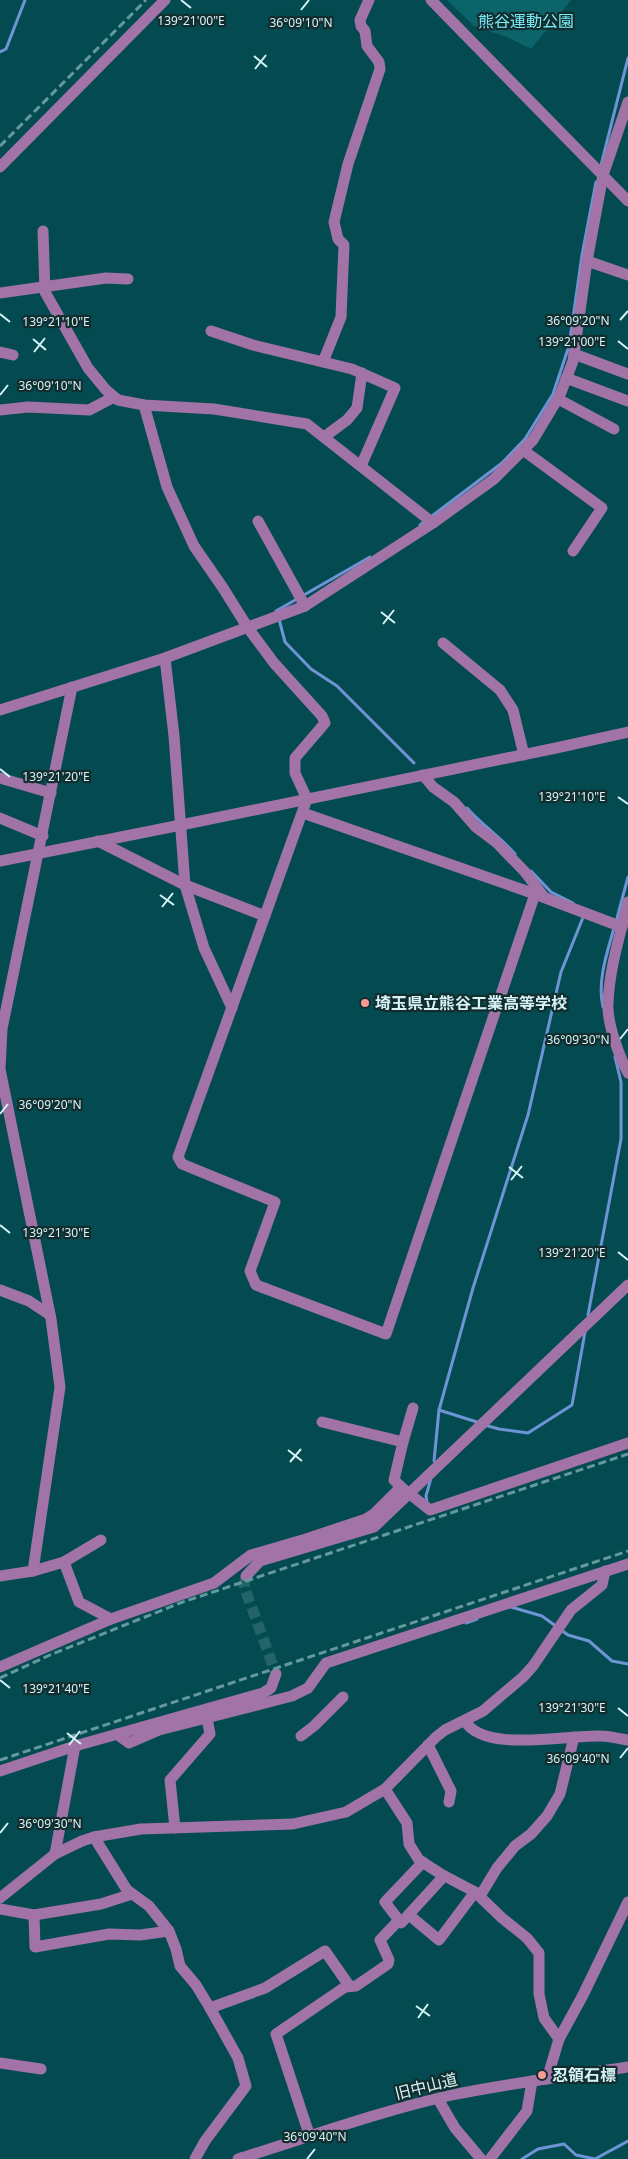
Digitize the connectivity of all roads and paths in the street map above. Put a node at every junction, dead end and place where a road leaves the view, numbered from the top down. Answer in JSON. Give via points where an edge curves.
{"nodes":[{"id":1,"x":165,"y":0,"type":"edge"},
{"id":2,"x":369,"y":0,"type":"edge"},
{"id":3,"x":431,"y":0,"type":"edge"},
{"id":4,"x":628,"y":102,"type":"edge"},
{"id":5,"x":0,"y":167,"type":"edge"},
{"id":6,"x":603,"y":175,"type":"junction"},
{"id":7,"x":628,"y":201,"type":"edge"},
{"id":8,"x":43,"y":231,"type":"dead end"},
{"id":9,"x":587,"y":261,"type":"junction"},
{"id":10,"x":628,"y":275,"type":"edge"},
{"id":11,"x":128,"y":279,"type":"dead end"},
{"id":12,"x":45,"y":287,"type":"junction"},
{"id":13,"x":0,"y":293,"type":"edge"},
{"id":14,"x":211,"y":331,"type":"dead end"},
{"id":15,"x":0,"y":352,"type":"edge"},
{"id":16,"x":574,"y":354,"type":"junction"},
{"id":17,"x":13,"y":355,"type":"dead end"},
{"id":18,"x":323,"y":362,"type":"junction"},
{"id":19,"x":362,"y":373,"type":"junction"},
{"id":20,"x":628,"y":374,"type":"edge"},
{"id":21,"x":566,"y":378,"type":"junction"},
{"id":22,"x":114,"y":397,"type":"junction"},
{"id":23,"x":558,"y":399,"type":"junction"},
{"id":24,"x":628,"y":401,"type":"edge"},
{"id":25,"x":144,"y":405,"type":"junction"},
{"id":26,"x":0,"y":410,"type":"edge"},
{"id":27,"x":614,"y":429,"type":"dead end"},
{"id":28,"x":324,"y":437,"type":"junction"},
{"id":29,"x":523,"y":450,"type":"junction"},
{"id":30,"x":361,"y":466,"type":"junction"},
{"id":31,"x":429,"y":520,"type":"junction"},
{"id":32,"x":258,"y":521,"type":"dead end"},
{"id":33,"x":574,"y":551,"type":"dead end"},
{"id":34,"x":304,"y":604,"type":"junction"},
{"id":35,"x":248,"y":628,"type":"junction"},
{"id":36,"x":443,"y":643,"type":"dead end"},
{"id":37,"x":165,"y":658,"type":"junction"},
{"id":38,"x":72,"y":687,"type":"junction"},
{"id":39,"x":0,"y":710,"type":"edge"},
{"id":40,"x":628,"y":732,"type":"edge"},
{"id":41,"x":524,"y":755,"type":"junction"},
{"id":42,"x":423,"y":775,"type":"junction"},
{"id":43,"x":0,"y":778,"type":"edge"},
{"id":44,"x":51,"y":793,"type":"junction"},
{"id":45,"x":307,"y":799,"type":"junction"},
{"id":46,"x":302,"y":813,"type":"junction"},
{"id":47,"x":0,"y":818,"type":"edge"},
{"id":48,"x":181,"y":826,"type":"junction"},
{"id":49,"x":43,"y":836,"type":"junction"},
{"id":50,"x":98,"y":841,"type":"junction"},
{"id":51,"x":39,"y":852,"type":"junction"},
{"id":52,"x":0,"y":861,"type":"edge"},
{"id":53,"x":185,"y":885,"type":"junction"},
{"id":54,"x":540,"y":896,"type":"junction"},
{"id":55,"x":628,"y":902,"type":"edge"},
{"id":56,"x":265,"y":916,"type":"junction"},
{"id":57,"x":622,"y":927,"type":"junction"},
{"id":58,"x":232,"y":1008,"type":"junction"},
{"id":59,"x":2,"y":1018,"type":"edge"},
{"id":60,"x":0,"y":1064,"type":"edge"},
{"id":61,"x":628,"y":1073,"type":"edge"},
{"id":62,"x":628,"y":1285,"type":"edge"},
{"id":63,"x":0,"y":1290,"type":"edge"},
{"id":64,"x":50,"y":1315,"type":"junction"},
{"id":65,"x":413,"y":1408,"type":"dead end"},
{"id":66,"x":322,"y":1422,"type":"dead end"},
{"id":67,"x":403,"y":1442,"type":"junction"},
{"id":68,"x":628,"y":1443,"type":"edge"},
{"id":69,"x":404,"y":1491,"type":"junction"},
{"id":70,"x":101,"y":1540,"type":"dead end"},
{"id":71,"x":64,"y":1562,"type":"junction"},
{"id":72,"x":628,"y":1564,"type":"edge"},
{"id":73,"x":34,"y":1571,"type":"junction"},
{"id":74,"x":605,"y":1571,"type":"junction"},
{"id":75,"x":0,"y":1576,"type":"edge"},
{"id":76,"x":246,"y":1576,"type":"dead end"},
{"id":77,"x":111,"y":1619,"type":"junction"},
{"id":78,"x":0,"y":1667,"type":"edge"},
{"id":79,"x":276,"y":1674,"type":"dead end"},
{"id":80,"x":343,"y":1697,"type":"dead end"},
{"id":81,"x":207,"y":1718,"type":"junction"},
{"id":82,"x":465,"y":1721,"type":"junction"},
{"id":83,"x":117,"y":1734,"type":"junction"},
{"id":84,"x":300,"y":1736,"type":"dead end"},
{"id":85,"x":574,"y":1737,"type":"junction"},
{"id":86,"x":628,"y":1740,"type":"edge"},
{"id":87,"x":428,"y":1745,"type":"junction"},
{"id":88,"x":75,"y":1746,"type":"junction"},
{"id":89,"x":0,"y":1771,"type":"edge"},
{"id":90,"x":385,"y":1789,"type":"junction"},
{"id":91,"x":449,"y":1802,"type":"dead end"},
{"id":92,"x":175,"y":1828,"type":"junction"},
{"id":93,"x":94,"y":1838,"type":"junction"},
{"id":94,"x":55,"y":1854,"type":"junction"},
{"id":95,"x":423,"y":1862,"type":"junction"},
{"id":96,"x":444,"y":1876,"type":"junction"},
{"id":97,"x":132,"y":1894,"type":"junction"},
{"id":98,"x":477,"y":1894,"type":"junction"},
{"id":99,"x":0,"y":1898,"type":"edge"},
{"id":100,"x":628,"y":1902,"type":"edge"},
{"id":101,"x":0,"y":1909,"type":"edge"},
{"id":102,"x":34,"y":1915,"type":"junction"},
{"id":103,"x":404,"y":1918,"type":"junction"},
{"id":104,"x":169,"y":1931,"type":"junction"},
{"id":105,"x":345,"y":1987,"type":"junction"},
{"id":106,"x":210,"y":2008,"type":"junction"},
{"id":107,"x":559,"y":2039,"type":"junction"},
{"id":108,"x":0,"y":2063,"type":"edge"},
{"id":109,"x":628,"y":2067,"type":"edge"},
{"id":110,"x":41,"y":2069,"type":"dead end"},
{"id":111,"x":547,"y":2079,"type":"junction"},
{"id":112,"x":532,"y":2081,"type":"junction"},
{"id":113,"x":438,"y":2099,"type":"junction"},
{"id":114,"x":310,"y":2137,"type":"junction"},
{"id":115,"x":195,"y":2159,"type":"edge"},
{"id":116,"x":238,"y":2159,"type":"edge"},
{"id":117,"x":480,"y":2159,"type":"edge"},
{"id":118,"x":490,"y":2159,"type":"edge"}],
"edges":[{"from":1,"to":5,"type":"street"},
{"from":2,"to":18,"type":"street","via":[[360,20],[367,46],[379,62],[380,69],[348,164],[334,222],[338,239],[344,245],[342,317]]},
{"from":3,"to":6,"type":"street"},
{"from":4,"to":6,"type":"street"},
{"from":6,"to":7,"type":"street"},
{"from":6,"to":9,"type":"street"},
{"from":8,"to":12,"type":"street"},
{"from":9,"to":10,"type":"street"},
{"from":9,"to":16,"type":"street"},
{"from":11,"to":12,"type":"street","via":[[106,278]]},
{"from":12,"to":13,"type":"street"},
{"from":12,"to":22,"type":"street","via":[[88,368]]},
{"from":14,"to":18,"type":"street"},
{"from":15,"to":17,"type":"street"},
{"from":16,"to":20,"type":"street"},
{"from":16,"to":21,"type":"street"},
{"from":18,"to":19,"type":"street"},
{"from":19,"to":28,"type":"street","via":[[357,408]]},
{"from":19,"to":30,"type":"street","via":[[395,388]]},
{"from":21,"to":23,"type":"street"},
{"from":21,"to":24,"type":"street"},
{"from":22,"to":25,"type":"street"},
{"from":22,"to":26,"type":"street","via":[[89,410],[28,407]]},
{"from":23,"to":27,"type":"street"},
{"from":23,"to":29,"type":"street","via":[[533,440]]},
{"from":25,"to":28,"type":"street","via":[[214,409],[307,424]]},
{"from":25,"to":35,"type":"street","via":[[175,506],[194,546]]},
{"from":28,"to":30,"type":"street"},
{"from":29,"to":31,"type":"street","via":[[494,479]]},
{"from":29,"to":33,"type":"street","via":[[602,508]]},
{"from":30,"to":31,"type":"street"},
{"from":31,"to":34,"type":"street"},
{"from":32,"to":34,"type":"street"},
{"from":34,"to":35,"type":"street"},
{"from":35,"to":37,"type":"street"},
{"from":35,"to":45,"type":"street","via":[[325,723],[295,758],[295,773]]},
{"from":36,"to":41,"type":"street","via":[[500,690],[513,710]]},
{"from":37,"to":38,"type":"street"},
{"from":37,"to":48,"type":"street"},
{"from":38,"to":39,"type":"street"},
{"from":38,"to":44,"type":"street"},
{"from":40,"to":41,"type":"street"},
{"from":41,"to":42,"type":"street"},
{"from":42,"to":45,"type":"street"},
{"from":42,"to":54,"type":"street","via":[[496,842],[525,872]]},
{"from":43,"to":44,"type":"street"},
{"from":44,"to":49,"type":"street"},
{"from":45,"to":46,"type":"street"},
{"from":45,"to":48,"type":"street"},
{"from":46,"to":54,"type":"street"},
{"from":46,"to":56,"type":"street"},
{"from":47,"to":49,"type":"street"},
{"from":48,"to":50,"type":"street"},
{"from":48,"to":53,"type":"street"},
{"from":49,"to":51,"type":"street"},
{"from":50,"to":51,"type":"street"},
{"from":50,"to":53,"type":"street"},
{"from":51,"to":52,"type":"street"},
{"from":51,"to":59,"type":"street"},
{"from":53,"to":56,"type":"street"},
{"from":53,"to":58,"type":"street","via":[[204,948]]},
{"from":54,"to":57,"type":"street"},
{"from":54,"to":58,"type":"street","via":[[386,1334],[256,1285],[250,1271],[274,1202],[182,1164],[178,1157]]},
{"from":55,"to":57,"type":"street"},
{"from":56,"to":58,"type":"street"},
{"from":57,"to":61,"type":"street","via":[[607,1005]]},
{"from":59,"to":60,"type":"street"},
{"from":60,"to":64,"type":"street"},
{"from":62,"to":69,"type":"street"},
{"from":63,"to":64,"type":"street"},
{"from":64,"to":73,"type":"street","via":[[60,1387]]},
{"from":65,"to":67,"type":"street"},
{"from":66,"to":67,"type":"street"},
{"from":67,"to":69,"type":"street","via":[[394,1480]]},
{"from":68,"to":69,"type":"street","via":[[430,1510]]},
{"from":69,"to":76,"type":"street","via":[[374,1527],[260,1561]]},
{"from":69,"to":77,"type":"street","via":[[366,1519],[251,1555],[214,1583]]},
{"from":70,"to":71,"type":"street"},
{"from":71,"to":73,"type":"street"},
{"from":71,"to":77,"type":"street","via":[[79,1602]]},
{"from":72,"to":74,"type":"street"},
{"from":73,"to":75,"type":"street"},
{"from":74,"to":81,"type":"street","via":[[326,1663],[308,1688],[292,1696]]},
{"from":74,"to":82,"type":"street","via":[[602,1585],[571,1610],[523,1677],[490,1706]]},
{"from":77,"to":78,"type":"street"},
{"from":79,"to":83,"type":"street","via":[[271,1688],[263,1693]]},
{"from":80,"to":84,"type":"street"},
{"from":81,"to":83,"type":"street","via":[[159,1730],[130,1743]]},
{"from":81,"to":92,"type":"street","via":[[210,1734],[170,1780]]},
{"from":82,"to":85,"type":"street","via":[[474,1730],[488,1736],[513,1741]]},
{"from":82,"to":87,"type":"street","via":[[445,1730]]},
{"from":83,"to":88,"type":"street"},
{"from":85,"to":86,"type":"street"},
{"from":85,"to":98,"type":"street","via":[[560,1794],[548,1816],[532,1834],[515,1846]]},
{"from":87,"to":90,"type":"street"},
{"from":87,"to":91,"type":"street","via":[[451,1791]]},
{"from":88,"to":89,"type":"street"},
{"from":88,"to":94,"type":"street"},
{"from":90,"to":92,"type":"street","via":[[346,1812],[293,1824]]},
{"from":90,"to":95,"type":"street","via":[[407,1822],[409,1844]]},
{"from":92,"to":93,"type":"street","via":[[141,1829]]},
{"from":93,"to":94,"type":"street"},
{"from":93,"to":97,"type":"street"},
{"from":94,"to":99,"type":"street"},
{"from":95,"to":96,"type":"street"},
{"from":95,"to":103,"type":"street","via":[[385,1902]]},
{"from":96,"to":98,"type":"street"},
{"from":96,"to":103,"type":"street"},
{"from":97,"to":102,"type":"street","via":[[101,1904]]},
{"from":97,"to":104,"type":"street","via":[[149,1906]]},
{"from":98,"to":103,"type":"street","via":[[439,1940]]},
{"from":98,"to":107,"type":"street","via":[[527,1938],[539,1953],[538,1994],[544,2018]]},
{"from":100,"to":107,"type":"street"},
{"from":101,"to":102,"type":"street"},
{"from":102,"to":104,"type":"street","via":[[35,1947],[108,1934],[140,1935]]},
{"from":103,"to":105,"type":"street","via":[[380,1940],[388,1964],[356,1986]]},
{"from":104,"to":106,"type":"street","via":[[180,1966]]},
{"from":105,"to":106,"type":"street","via":[[348,1984],[325,1950],[265,1988]]},
{"from":105,"to":114,"type":"street","via":[[276,2034]]},
{"from":106,"to":115,"type":"street","via":[[238,2058],[246,2086]]},
{"from":107,"to":111,"type":"street"},
{"from":108,"to":110,"type":"street"},
{"from":109,"to":111,"type":"street","name":"旧中山道"},
{"from":111,"to":112,"type":"street","name":"旧中山道"},
{"from":112,"to":113,"type":"street","name":"旧中山道"},
{"from":112,"to":118,"type":"street","via":[[527,2111]]},
{"from":113,"to":114,"type":"street","name":"旧中山道"},
{"from":113,"to":117,"type":"street","via":[[455,2128]]},
{"from":114,"to":116,"type":"street","name":"旧中山道"}]}
